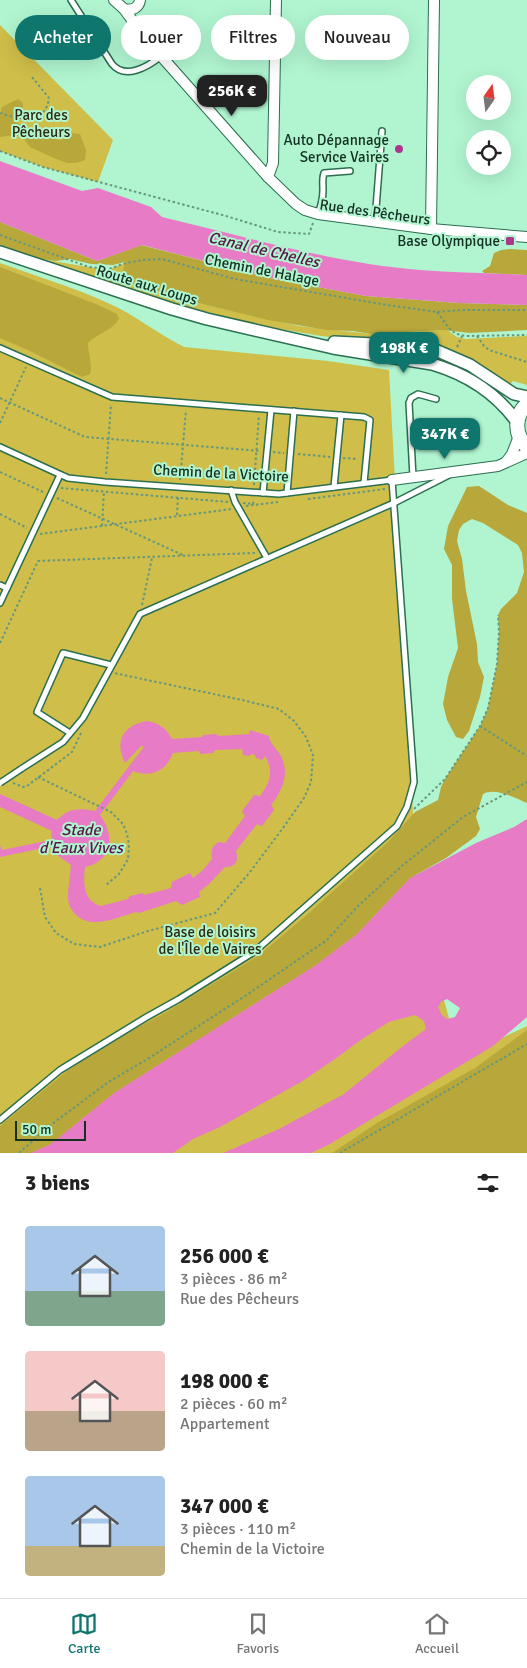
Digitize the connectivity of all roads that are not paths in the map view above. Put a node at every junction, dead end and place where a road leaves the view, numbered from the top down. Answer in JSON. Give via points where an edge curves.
{"nodes":[{"id":1,"x":71,"y":0,"type":"edge"},
{"id":2,"x":276,"y":0,"type":"edge"},
{"id":3,"x":434,"y":0,"type":"edge"},
{"id":4,"x":119,"y":3,"type":"edge"},
{"id":5,"x":139,"y":3,"type":"edge"},
{"id":6,"x":128,"y":15,"type":"edge"},
{"id":7,"x":156,"y":60,"type":"edge"},
{"id":8,"x":165,"y":60,"type":"edge"},
{"id":9,"x":382,"y":131,"type":"dead end"},
{"id":10,"x":350,"y":171,"type":"dead end"},
{"id":11,"x":268,"y":177,"type":"junction"},
{"id":12,"x":318,"y":214,"type":"junction"},
{"id":13,"x":375,"y":222,"type":"junction"},
{"id":14,"x":431,"y":229,"type":"junction"},
{"id":15,"x":527,"y":237,"type":"edge"},
{"id":16,"x":0,"y":252,"type":"edge"},
{"id":17,"x":288,"y":337,"type":"junction"},
{"id":18,"x":0,"y":348,"type":"edge"},
{"id":19,"x":527,"y":397,"type":"edge"},
{"id":20,"x":436,"y":399,"type":"dead end"},
{"id":21,"x":527,"y":404,"type":"edge"},
{"id":22,"x":271,"y":410,"type":"junction"},
{"id":23,"x":294,"y":411,"type":"junction"},
{"id":24,"x":341,"y":415,"type":"junction"},
{"id":25,"x":521,"y":435,"type":"edge"},
{"id":26,"x":0,"y":447,"type":"edge"},
{"id":27,"x":527,"y":453,"type":"edge"},
{"id":28,"x":505,"y":463,"type":"junction"},
{"id":29,"x":456,"y":472,"type":"junction"},
{"id":30,"x":60,"y":475,"type":"junction"},
{"id":31,"x":413,"y":477,"type":"junction"},
{"id":32,"x":364,"y":483,"type":"junction"},
{"id":33,"x":393,"y":483,"type":"junction"},
{"id":34,"x":334,"y":487,"type":"junction"},
{"id":35,"x":231,"y":490,"type":"junction"},
{"id":36,"x":263,"y":493,"type":"junction"},
{"id":37,"x":287,"y":493,"type":"junction"},
{"id":38,"x":394,"y":504,"type":"junction"},
{"id":39,"x":265,"y":555,"type":"junction"},
{"id":40,"x":0,"y":585,"type":"edge"},
{"id":41,"x":7,"y":588,"type":"junction"},
{"id":42,"x":0,"y":602,"type":"edge"},
{"id":43,"x":111,"y":665,"type":"junction"},
{"id":44,"x":70,"y":733,"type":"junction"},
{"id":45,"x":0,"y":783,"type":"edge"},
{"id":46,"x":0,"y":1120,"type":"edge"}],
"edges":[{"from":1,"to":7,"type":"lane","via":[[118,70],[134,71]]},
{"from":2,"to":11,"type":"street","via":[[273,163]]},
{"from":3,"to":14,"type":"street"},
{"from":4,"to":5,"type":"street","via":[[132,10]]},
{"from":4,"to":6,"type":"street","name":"Rue des Pêcheurs"},
{"from":8,"to":11,"type":"street","name":"Rue des Pêcheurs"},
{"from":9,"to":13,"type":"lane"},
{"from":10,"to":12,"type":"lane","via":[[324,173]]},
{"from":11,"to":12,"type":"street","name":"Rue des Pêcheurs","via":[[296,204]]},
{"from":12,"to":13,"type":"street","name":"Rue des Pêcheurs"},
{"from":13,"to":14,"type":"street","name":"Rue des Pêcheurs"},
{"from":14,"to":15,"type":"street","name":"Rue des Pêcheurs"},
{"from":16,"to":17,"type":"street","name":"Route aux Loups","via":[[172,309]]},
{"from":17,"to":19,"type":"street","via":[[433,350],[470,365],[514,394]]},
{"from":17,"to":25,"type":"street","via":[[447,368],[506,406]]},
{"from":18,"to":22,"type":"lane","via":[[112,397]]},
{"from":20,"to":31,"type":"lane","via":[[418,394],[409,403]]},
{"from":21,"to":25,"type":"main road","via":[[520,412]]},
{"from":22,"to":23,"type":"lane"},
{"from":22,"to":36,"type":"lane"},
{"from":23,"to":24,"type":"lane"},
{"from":23,"to":37,"type":"lane"},
{"from":24,"to":32,"type":"lane","via":[[368,418]]},
{"from":24,"to":34,"type":"lane"},
{"from":25,"to":28,"type":"street"},
{"from":26,"to":30,"type":"lane","name":"Chemin de la Victoire"},
{"from":27,"to":28,"type":"street","name":"Chemin de la Victoire"},
{"from":28,"to":29,"type":"street","name":"Chemin de la Victoire"},
{"from":29,"to":31,"type":"street","name":"Chemin de la Victoire"},
{"from":29,"to":38,"type":"lane"},
{"from":30,"to":35,"type":"lane","name":"Chemin de la Victoire","via":[[106,482]]},
{"from":30,"to":41,"type":"lane"},
{"from":31,"to":33,"type":"street","name":"Chemin de la Victoire"},
{"from":32,"to":33,"type":"lane","name":"Chemin de la Victoire"},
{"from":32,"to":34,"type":"lane","name":"Chemin de la Victoire"},
{"from":33,"to":38,"type":"lane"},
{"from":34,"to":37,"type":"lane","name":"Chemin de la Victoire"},
{"from":35,"to":36,"type":"lane","name":"Chemin de la Victoire"},
{"from":35,"to":39,"type":"lane","via":[[236,505]]},
{"from":36,"to":37,"type":"lane","name":"Chemin de la Victoire"},
{"from":38,"to":39,"type":"lane"},
{"from":38,"to":46,"type":"lane","via":[[414,782],[396,826],[254,952],[60,1070]]},
{"from":39,"to":43,"type":"lane","via":[[140,614]]},
{"from":40,"to":41,"type":"lane"},
{"from":41,"to":42,"type":"lane"},
{"from":43,"to":44,"type":"lane","via":[[82,718]]},
{"from":43,"to":44,"type":"lane","via":[[63,653],[37,712]]},
{"from":44,"to":45,"type":"lane","bridge":true,"via":[[63,742]]}]}
